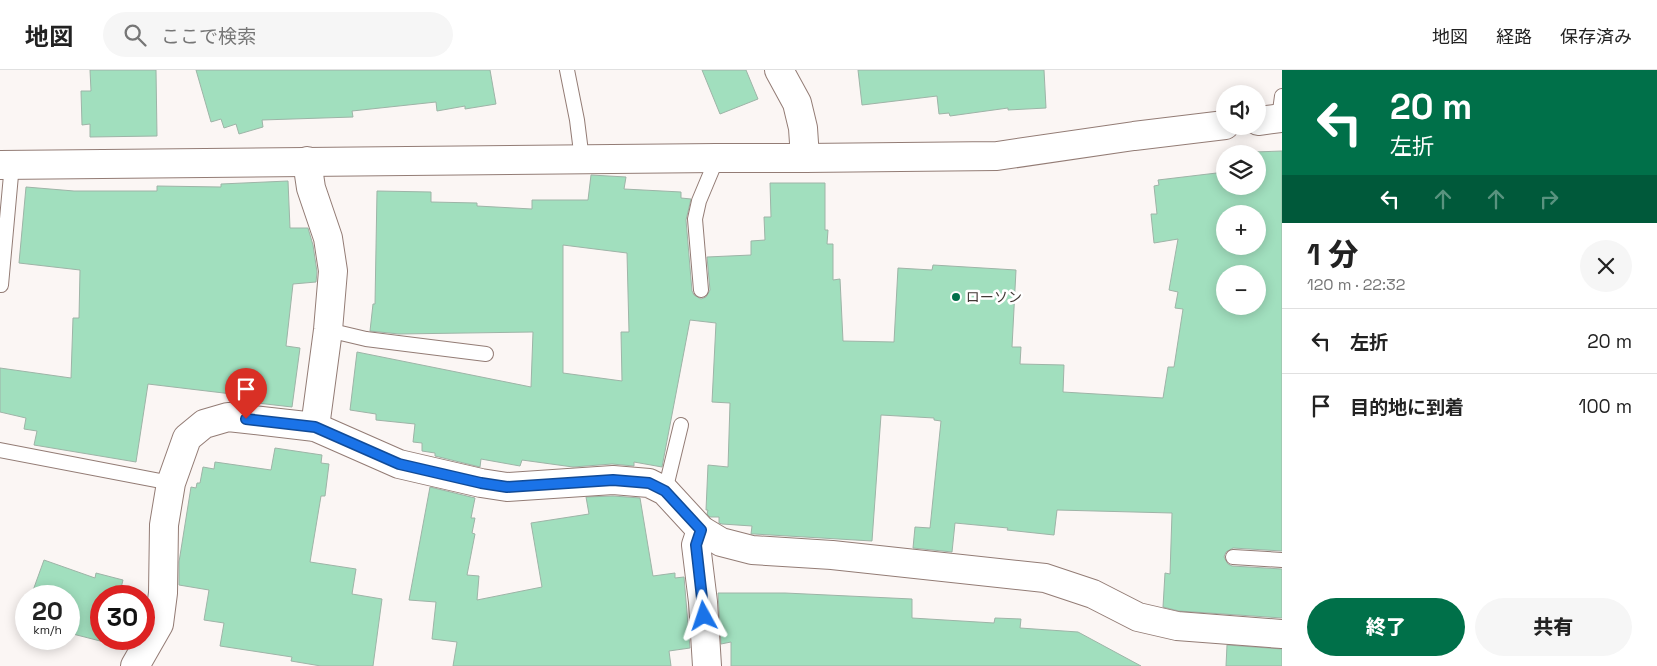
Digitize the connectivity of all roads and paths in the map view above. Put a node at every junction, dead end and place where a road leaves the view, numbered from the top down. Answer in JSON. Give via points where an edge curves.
{"nodes":[{"id":1,"x":567,"y":70,"type":"edge"},
{"id":2,"x":779,"y":70,"type":"edge"},
{"id":3,"x":1216,"y":126,"type":"edge"},
{"id":4,"x":717,"y":158,"type":"junction"},
{"id":5,"x":805,"y":158,"type":"junction"},
{"id":6,"x":582,"y":160,"type":"junction"},
{"id":7,"x":307,"y":161,"type":"junction"},
{"id":8,"x":6,"y":165,"type":"edge"},
{"id":9,"x":1,"y":284,"type":"edge"},
{"id":10,"x":701,"y":290,"type":"dead end"},
{"id":11,"x":328,"y":330,"type":"junction"},
{"id":12,"x":486,"y":354,"type":"dead end"},
{"id":13,"x":681,"y":425,"type":"dead end"},
{"id":14,"x":315,"y":427,"type":"junction"},
{"id":15,"x":0,"y":450,"type":"edge"},
{"id":16,"x":171,"y":483,"type":"junction"},
{"id":17,"x":665,"y":491,"type":"junction"},
{"id":18,"x":701,"y":530,"type":"junction"},
{"id":19,"x":1233,"y":557,"type":"dead end"},
{"id":20,"x":1282,"y":560,"type":"edge"},
{"id":21,"x":1282,"y":634,"type":"edge"},
{"id":22,"x":135,"y":666,"type":"edge"},
{"id":23,"x":707,"y":666,"type":"edge"}],
"edges":[{"from":1,"to":6,"type":"lane"},
{"from":2,"to":5,"type":"street","via":[[797,103]]},
{"from":3,"to":5,"type":"street","via":[[998,156]]},
{"from":4,"to":5,"type":"street"},
{"from":4,"to":6,"type":"street"},
{"from":4,"to":10,"type":"lane","via":[[695,219]]},
{"from":6,"to":7,"type":"street"},
{"from":7,"to":8,"type":"street"},
{"from":7,"to":11,"type":"street","via":[[311,188],[328,238],[333,271]]},
{"from":8,"to":9,"type":"lane"},
{"from":11,"to":12,"type":"lane","via":[[366,339]]},
{"from":11,"to":14,"type":"street"},
{"from":13,"to":17,"type":"lane"},
{"from":14,"to":16,"type":"street","via":[[228,417],[204,424],[187,438]]},
{"from":14,"to":17,"type":"street","via":[[399,464],[481,483],[507,487],[613,480],[649,483]]},
{"from":15,"to":16,"type":"lane"},
{"from":16,"to":22,"type":"street","via":[[164,525],[164,593],[159,624]]},
{"from":17,"to":18,"type":"street"},
{"from":18,"to":21,"type":"street","via":[[721,542],[752,550],[832,555],[1045,578],[1093,594],[1138,617],[1177,626]]},
{"from":18,"to":23,"type":"street","via":[[696,545]]},
{"from":19,"to":20,"type":"lane"}]}
